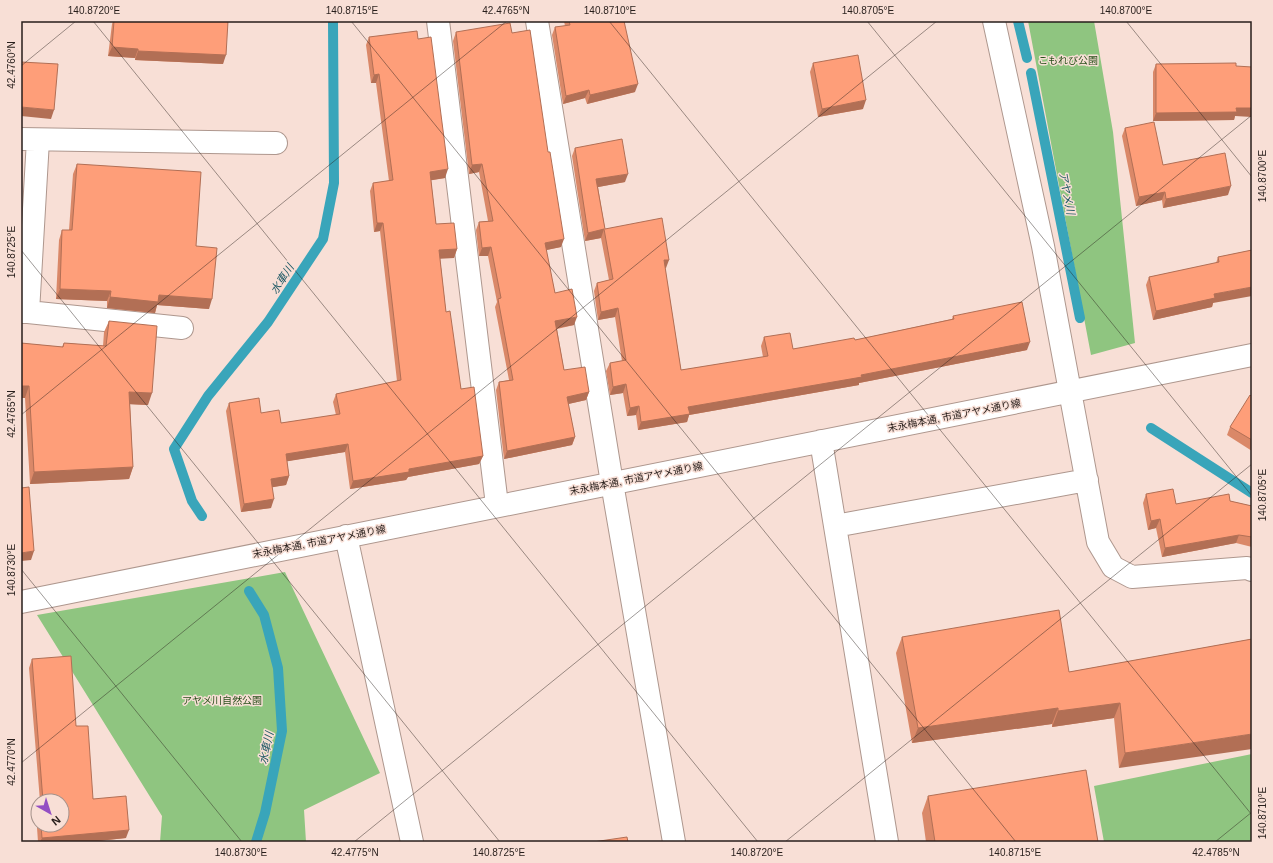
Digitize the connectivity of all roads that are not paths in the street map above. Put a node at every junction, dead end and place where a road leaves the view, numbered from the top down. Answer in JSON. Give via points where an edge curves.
{"nodes":[{"id":1,"x":438,"y":21,"type":"edge"},
{"id":2,"x":537,"y":21,"type":"edge"},
{"id":3,"x":994,"y":21,"type":"edge"},
{"id":4,"x":30,"y":139,"type":"edge"},
{"id":5,"x":276,"y":143,"type":"dead end"},
{"id":6,"x":24,"y":312,"type":"edge"},
{"id":7,"x":182,"y":328,"type":"dead end"},
{"id":8,"x":1252,"y":355,"type":"edge"},
{"id":9,"x":1071,"y":392,"type":"junction"},
{"id":10,"x":821,"y":441,"type":"junction"},
{"id":11,"x":1087,"y":480,"type":"junction"},
{"id":12,"x":612,"y":483,"type":"junction"},
{"id":13,"x":497,"y":505,"type":"junction"},
{"id":14,"x":835,"y":526,"type":"junction"},
{"id":15,"x":346,"y":536,"type":"junction"},
{"id":16,"x":1252,"y":570,"type":"edge"},
{"id":17,"x":21,"y":602,"type":"edge"},
{"id":18,"x":412,"y":842,"type":"edge"},
{"id":19,"x":674,"y":842,"type":"edge"},
{"id":20,"x":887,"y":842,"type":"edge"}],
"edges":[{"from":1,"to":13,"type":"street"},
{"from":2,"to":12,"type":"street"},
{"from":3,"to":9,"type":"street","via":[[1043,246]]},
{"from":4,"to":5,"type":"street"},
{"from":4,"to":6,"type":"street"},
{"from":6,"to":7,"type":"street"},
{"from":8,"to":9,"type":"street","name":"末永梅本通, 市道アヤメ通り線"},
{"from":9,"to":10,"type":"street","name":"末永梅本通, 市道アヤメ通り線"},
{"from":9,"to":11,"type":"street"},
{"from":10,"to":12,"type":"street","name":"末永梅本通, 市道アヤメ通り線"},
{"from":10,"to":14,"type":"street"},
{"from":11,"to":14,"type":"street"},
{"from":11,"to":16,"type":"street","via":[[1098,542],[1113,567],[1132,577],[1247,568]]},
{"from":12,"to":13,"type":"street","name":"末永梅本通, 市道アヤメ通り線"},
{"from":12,"to":19,"type":"street"},
{"from":13,"to":15,"type":"street","name":"末永梅本通, 市道アヤメ通り線"},
{"from":14,"to":20,"type":"street"},
{"from":15,"to":17,"type":"street","name":"末永梅本通, 市道アヤメ通り線"},
{"from":15,"to":18,"type":"street"}]}
